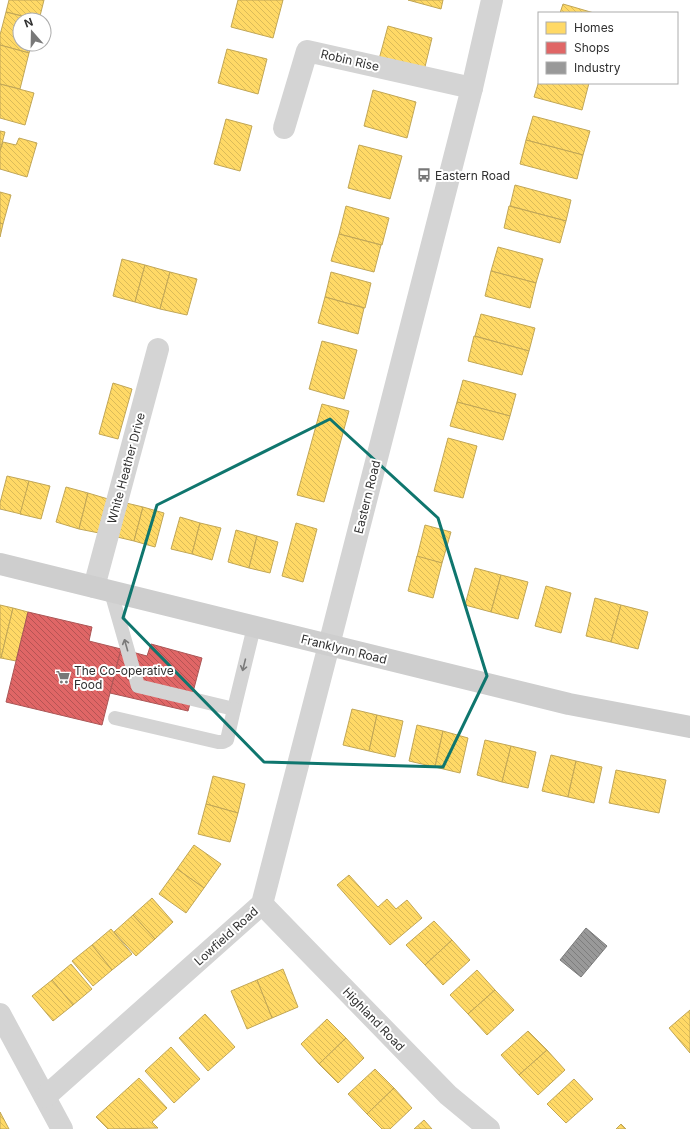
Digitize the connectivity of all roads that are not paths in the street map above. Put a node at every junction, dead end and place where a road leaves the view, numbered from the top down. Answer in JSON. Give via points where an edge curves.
{"nodes":[{"id":1,"x":492,"y":0,"type":"edge"},
{"id":2,"x":472,"y":88,"type":"junction"},
{"id":3,"x":284,"y":128,"type":"dead end"},
{"id":4,"x":158,"y":349,"type":"dead end"},
{"id":5,"x":0,"y":564,"type":"edge"},
{"id":6,"x":102,"y":590,"type":"junction"},
{"id":7,"x":254,"y":627,"type":"junction"},
{"id":8,"x":329,"y":645,"type":"junction"},
{"id":9,"x":234,"y":709,"type":"junction"},
{"id":10,"x":115,"y":718,"type":"dead end"},
{"id":11,"x":690,"y":727,"type":"edge"},
{"id":12,"x":262,"y":904,"type":"junction"},
{"id":13,"x":0,"y":1014,"type":"edge"},
{"id":14,"x":45,"y":1097,"type":"junction"},
{"id":15,"x":62,"y":1129,"type":"edge"},
{"id":16,"x":489,"y":1129,"type":"edge"}],
"edges":[{"from":1,"to":2,"type":"street","name":"Eastern Road"},
{"from":2,"to":3,"type":"street","name":"Robin Rise","via":[[307,50]]},
{"from":2,"to":8,"type":"street","name":"Eastern Road"},
{"from":4,"to":6,"type":"street","name":"White Heather Drive"},
{"from":5,"to":6,"type":"main road","name":"Franklynn Road"},
{"from":6,"to":7,"type":"main road","name":"Franklynn Road"},
{"from":9,"to":6,"type":"lane","one_way":true,"via":[[138,686]]},
{"from":7,"to":8,"type":"main road","name":"Franklynn Road"},
{"from":7,"to":9,"type":"lane","one_way":true},
{"from":8,"to":11,"type":"main road","name":"Franklynn Road","via":[[569,704]]},
{"from":8,"to":12,"type":"street","name":"Lowfield Road"},
{"from":9,"to":10,"type":"lane","via":[[227,740],[223,742]]},
{"from":12,"to":14,"type":"street","name":"Lowfield Road"},
{"from":12,"to":16,"type":"street","name":"Highland Road","via":[[448,1095]]},
{"from":13,"to":14,"type":"street"},
{"from":14,"to":15,"type":"street"}]}
